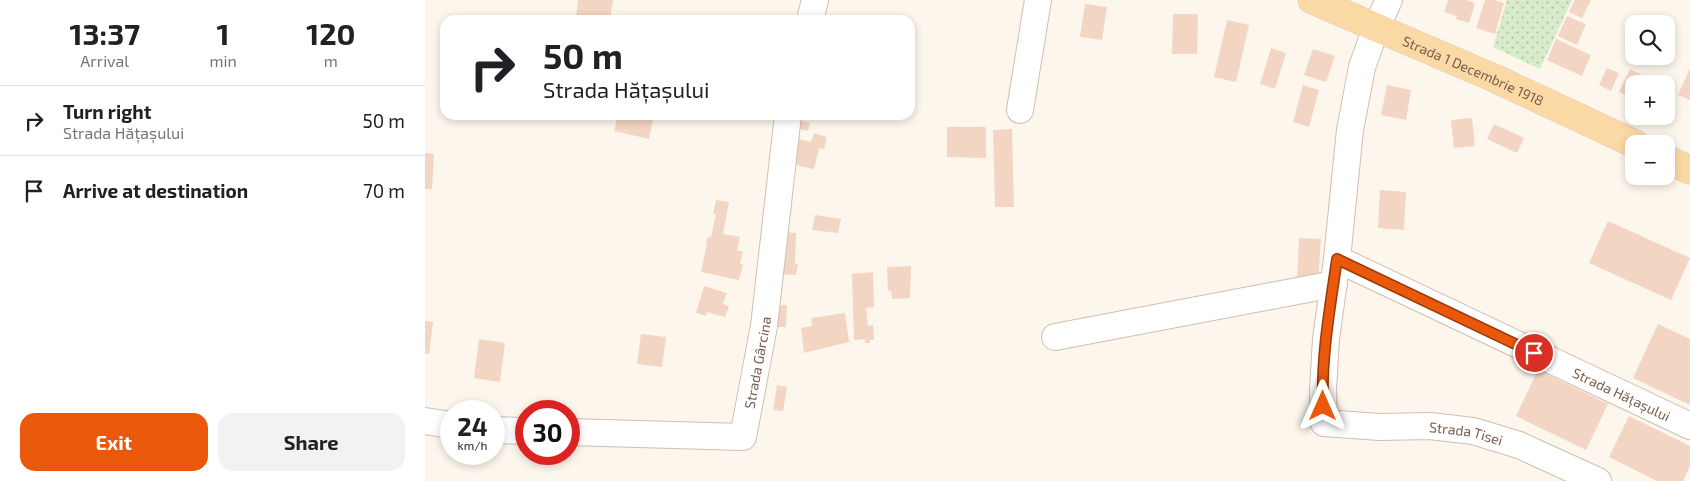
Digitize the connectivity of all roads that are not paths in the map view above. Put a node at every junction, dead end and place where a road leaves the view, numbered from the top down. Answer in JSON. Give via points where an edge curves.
{"nodes":[{"id":1,"x":815,"y":0,"type":"edge"},
{"id":2,"x":1038,"y":0,"type":"edge"},
{"id":3,"x":1312,"y":0,"type":"edge"},
{"id":4,"x":1389,"y":0,"type":"edge"},
{"id":5,"x":810,"y":15,"type":"edge"},
{"id":6,"x":1375,"y":28,"type":"junction"},
{"id":7,"x":1020,"y":110,"type":"dead end"},
{"id":8,"x":788,"y":120,"type":"edge"},
{"id":9,"x":1625,"y":139,"type":"edge"},
{"id":10,"x":1675,"y":162,"type":"edge"},
{"id":11,"x":1690,"y":170,"type":"edge"},
{"id":12,"x":1337,"y":259,"type":"junction"},
{"id":13,"x":1334,"y":284,"type":"junction"},
{"id":14,"x":1055,"y":337,"type":"dead end"},
{"id":15,"x":425,"y":422,"type":"edge"},
{"id":16,"x":440,"y":424,"type":"edge"},
{"id":17,"x":1690,"y":426,"type":"edge"},
{"id":18,"x":580,"y":432,"type":"edge"},
{"id":19,"x":1599,"y":481,"type":"edge"}],
"edges":[{"from":1,"to":5,"type":"street"},
{"from":2,"to":7,"type":"street"},
{"from":3,"to":6,"type":"main road","name":"Strada 1 Decembrie 1918"},
{"from":4,"to":6,"type":"street"},
{"from":6,"to":9,"type":"main road","name":"Strada 1 Decembrie 1918"},
{"from":6,"to":12,"type":"street","via":[[1350,130]]},
{"from":8,"to":18,"type":"street","name":"Strada Gârcina","via":[[763,326],[743,437]]},
{"from":10,"to":11,"type":"main road"},
{"from":12,"to":13,"type":"street"},
{"from":12,"to":17,"type":"street","name":"Strada Hățașului"},
{"from":13,"to":14,"type":"street"},
{"from":13,"to":19,"type":"street","name":"Strada Tisei","via":[[1326,339],[1324,423],[1430,426],[1473,431],[1519,445]]},
{"from":15,"to":16,"type":"street"}]}
